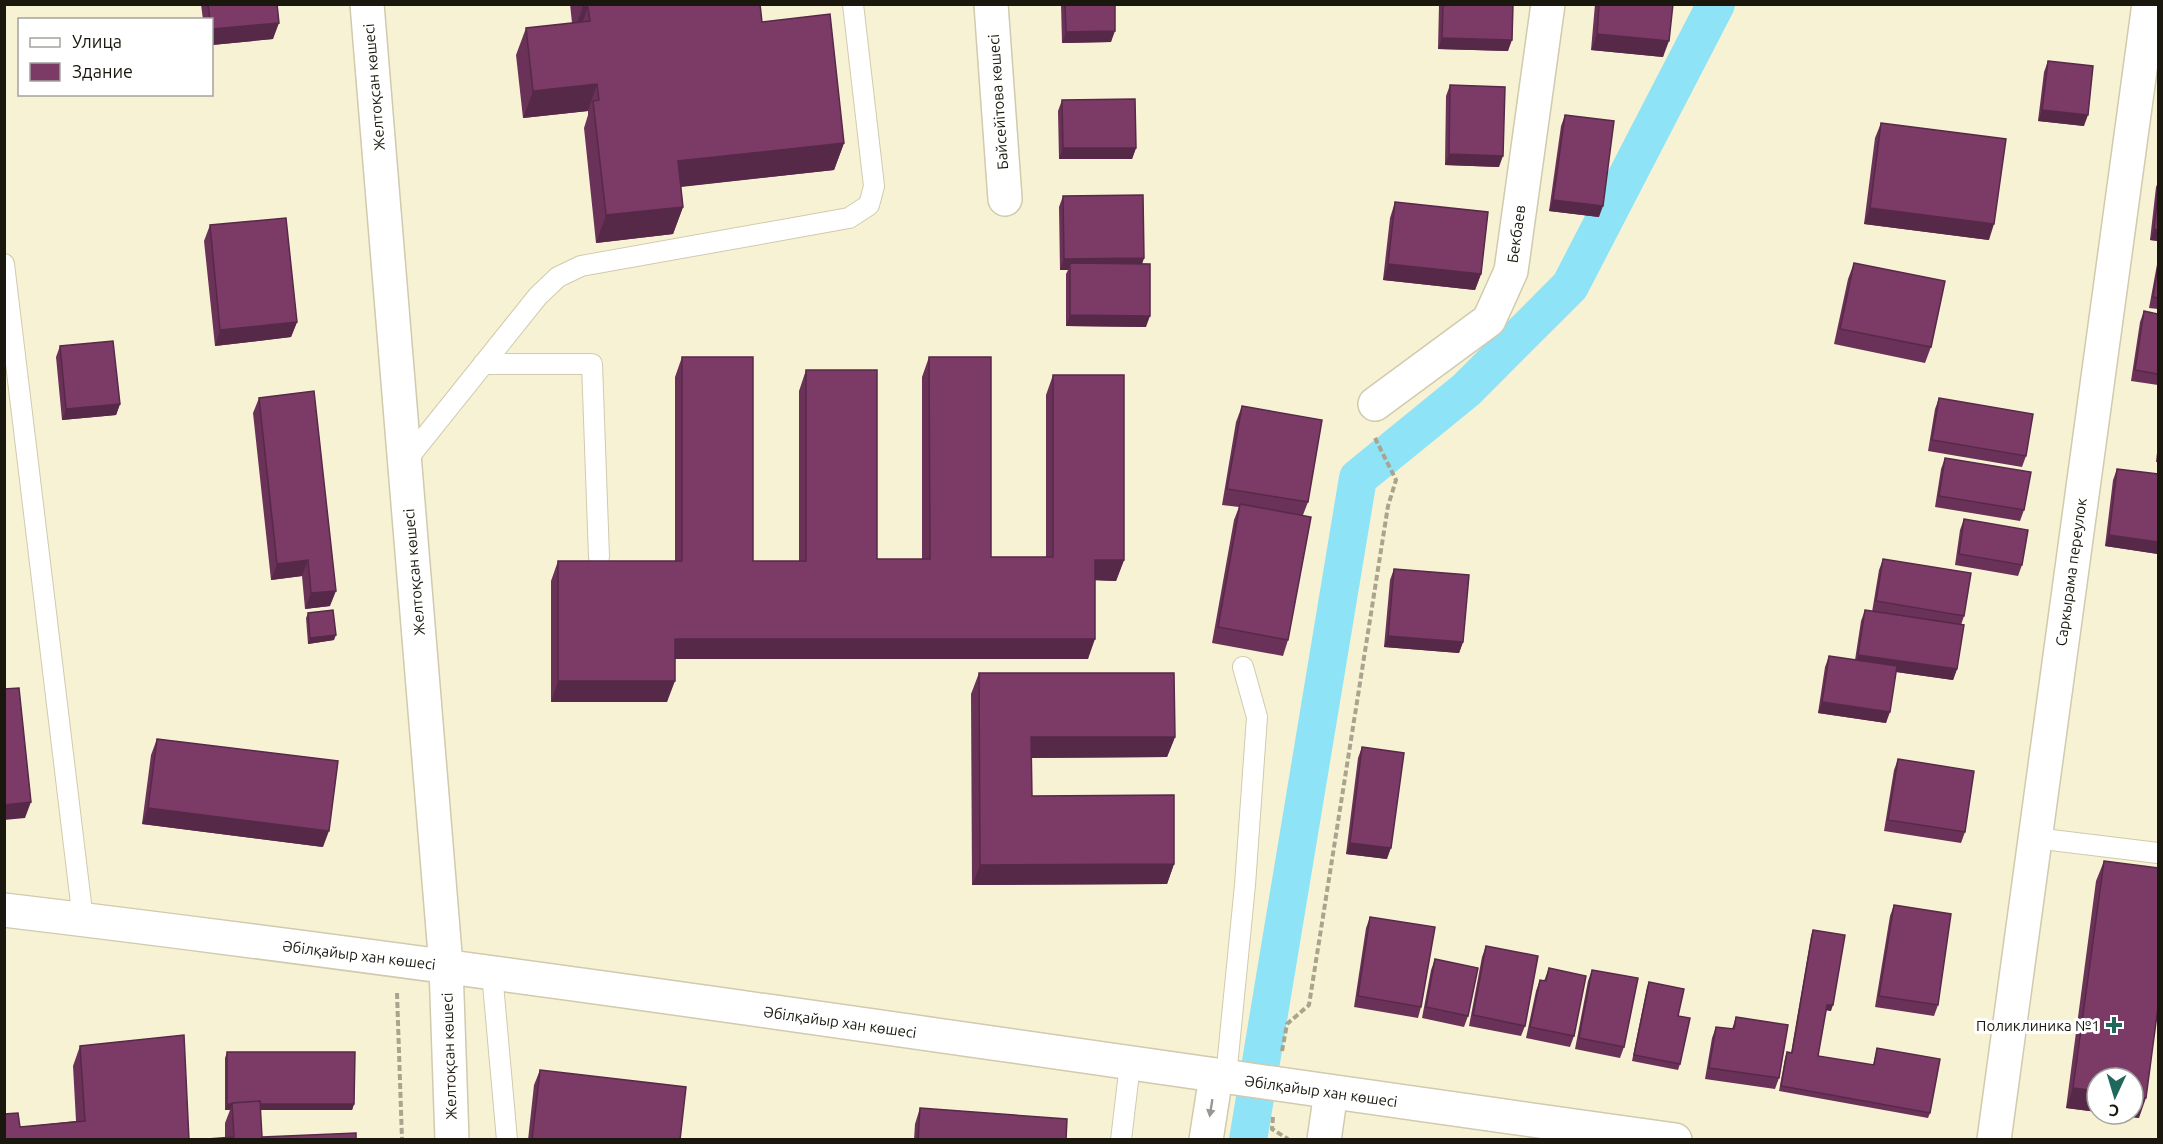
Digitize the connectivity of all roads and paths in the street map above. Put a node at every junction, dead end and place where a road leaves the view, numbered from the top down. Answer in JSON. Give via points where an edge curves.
{"nodes":[{"id":1,"x":368,"y":4,"type":"edge"},
{"id":2,"x":853,"y":4,"type":"edge"},
{"id":3,"x":991,"y":4,"type":"edge"},
{"id":4,"x":1548,"y":4,"type":"edge"},
{"id":5,"x":2149,"y":4,"type":"edge"},
{"id":6,"x":1005,"y":199,"type":"dead end"},
{"id":7,"x":4,"y":264,"type":"edge"},
{"id":8,"x":483,"y":364,"type":"junction"},
{"id":9,"x":1373,"y":417,"type":"joint"},
{"id":10,"x":405,"y":462,"type":"junction"},
{"id":11,"x":599,"y":557,"type":"dead end"},
{"id":12,"x":1243,"y":667,"type":"dead end"},
{"id":13,"x":2035,"y":838,"type":"junction"},
{"id":14,"x":2158,"y":853,"type":"edge"},
{"id":15,"x":4,"y":910,"type":"edge"},
{"id":16,"x":83,"y":920,"type":"junction"},
{"id":17,"x":396,"y":960,"type":"junction"},
{"id":18,"x":446,"y":966,"type":"junction"},
{"id":19,"x":492,"y":973,"type":"junction"},
{"id":20,"x":1130,"y":1064,"type":"junction"},
{"id":21,"x":1221,"y":1076,"type":"junction"},
{"id":22,"x":1276,"y":1085,"type":"junction"},
{"id":23,"x":1331,"y":1092,"type":"junction"},
{"id":24,"x":402,"y":1140,"type":"edge"},
{"id":25,"x":452,"y":1140,"type":"edge"},
{"id":26,"x":507,"y":1140,"type":"edge"},
{"id":27,"x":1121,"y":1140,"type":"edge"},
{"id":28,"x":1206,"y":1140,"type":"edge"},
{"id":29,"x":1324,"y":1140,"type":"edge"},
{"id":30,"x":1675,"y":1140,"type":"edge"},
{"id":31,"x":1994,"y":1140,"type":"edge"}],
"edges":[{"from":1,"to":10,"type":"street","name":"Желтоқсан көшесі"},
{"from":2,"to":8,"type":"lane","via":[[874,186],[869,205],[849,218],[581,266],[558,278],[538,296]]},
{"from":3,"to":6,"type":"street","name":"Байсейітова көшесі"},
{"from":4,"to":9,"type":"street","name":"Бекбаев","via":[[1511,271],[1489,320]]},
{"from":5,"to":13,"type":"street","name":"Саркырама переулок"},
{"from":7,"to":16,"type":"lane"},
{"from":8,"to":10,"type":"lane"},
{"from":8,"to":11,"type":"lane","via":[[592,364]]},
{"from":9,"to":22,"type":"path","via":[[1396,480],[1388,506],[1309,1005],[1287,1024]]},
{"from":10,"to":18,"type":"street","name":"Желтоқсан көшесі"},
{"from":12,"to":21,"type":"lane","via":[[1257,717],[1245,885]]},
{"from":13,"to":14,"type":"lane"},
{"from":13,"to":31,"type":"street","name":"Саркырама переулок"},
{"from":15,"to":16,"type":"street","name":"Әбілқайыр хан көшесі"},
{"from":16,"to":17,"type":"street","name":"Әбілқайыр хан көшесі"},
{"from":17,"to":18,"type":"street","name":"Әбілқайыр хан көшесі"},
{"from":17,"to":24,"type":"path"},
{"from":18,"to":19,"type":"street","name":"Әбілқайыр хан көшесі"},
{"from":18,"to":25,"type":"street","name":"Желтоқсан көшесі"},
{"from":19,"to":20,"type":"street","name":"Әбілқайыр хан көшесі"},
{"from":19,"to":26,"type":"lane"},
{"from":20,"to":21,"type":"street","name":"Әбілқайыр хан көшесі"},
{"from":20,"to":27,"type":"lane"},
{"from":21,"to":22,"type":"street","name":"Әбілқайыр хан көшесі"},
{"from":21,"to":28,"type":"street","one_way":true},
{"from":22,"to":23,"type":"street","name":"Әбілқайыр хан көшесі"},
{"from":23,"to":29,"type":"street"},
{"from":23,"to":30,"type":"street","name":"Әбілқайыр хан көшесі"}]}
